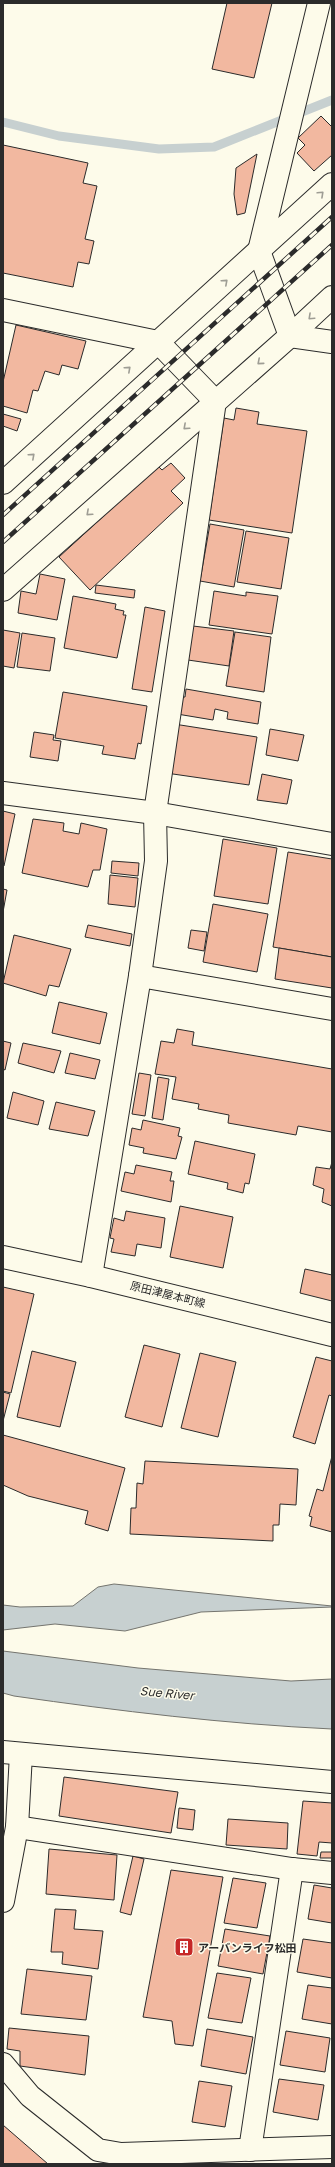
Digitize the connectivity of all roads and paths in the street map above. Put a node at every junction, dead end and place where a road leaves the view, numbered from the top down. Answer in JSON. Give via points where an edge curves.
{"nodes":[{"id":1,"x":319,"y":3,"type":"edge"},
{"id":2,"x":332,"y":184,"type":"edge"},
{"id":3,"x":259,"y":252,"type":"junction"},
{"id":4,"x":332,"y":297,"type":"edge"},
{"id":5,"x":3,"y":310,"type":"edge"},
{"id":6,"x":290,"y":336,"type":"junction"},
{"id":7,"x":158,"y":342,"type":"junction"},
{"id":8,"x":332,"y":342,"type":"edge"},
{"id":9,"x":215,"y":401,"type":"junction"},
{"id":10,"x":3,"y":482,"type":"edge"},
{"id":11,"x":3,"y":590,"type":"edge"},
{"id":12,"x":3,"y":792,"type":"edge"},
{"id":13,"x":155,"y":813,"type":"junction"},
{"id":14,"x":332,"y":844,"type":"edge"},
{"id":15,"x":140,"y":976,"type":"junction"},
{"id":16,"x":332,"y":1009,"type":"edge"},
{"id":17,"x":3,"y":1257,"type":"edge"},
{"id":18,"x":91,"y":1276,"type":"junction"},
{"id":19,"x":332,"y":1335,"type":"edge"},
{"id":20,"x":12,"y":1753,"type":"edge"},
{"id":21,"x":332,"y":1782,"type":"edge"},
{"id":22,"x":17,"y":1827,"type":"junction"},
{"id":23,"x":292,"y":1869,"type":"junction"},
{"id":24,"x":332,"y":1873,"type":"edge"},
{"id":25,"x":3,"y":1901,"type":"edge"},
{"id":26,"x":3,"y":2064,"type":"edge"},
{"id":27,"x":332,"y":2147,"type":"edge"},
{"id":28,"x":250,"y":2150,"type":"junction"},
{"id":29,"x":120,"y":2159,"type":"edge"}],
"edges":[{"from":1,"to":3,"type":"street"},
{"from":3,"to":2,"type":"street","one_way":true},
{"from":3,"to":6,"type":"street"},
{"from":7,"to":3,"type":"street","one_way":true},
{"from":4,"to":6,"type":"street","one_way":true},
{"from":5,"to":7,"type":"street"},
{"from":6,"to":8,"type":"street"},
{"from":6,"to":9,"type":"street","one_way":true},
{"from":7,"to":9,"type":"street"},
{"from":10,"to":7,"type":"street","one_way":true},
{"from":9,"to":11,"type":"street","one_way":true},
{"from":9,"to":13,"type":"street"},
{"from":12,"to":13,"type":"street"},
{"from":13,"to":14,"type":"street"},
{"from":13,"to":15,"type":"street","via":[[156,860]]},
{"from":15,"to":16,"type":"street"},
{"from":15,"to":18,"type":"street"},
{"from":17,"to":18,"type":"street","name":"原田津屋本町線"},
{"from":18,"to":19,"type":"street","name":"原田津屋本町線"},
{"from":20,"to":21,"type":"street"},
{"from":20,"to":22,"type":"street"},
{"from":22,"to":23,"type":"street"},
{"from":22,"to":25,"type":"street"},
{"from":23,"to":24,"type":"street"},
{"from":23,"to":28,"type":"street"},
{"from":26,"to":29,"type":"street","via":[[30,2096],[98,2150]]},
{"from":27,"to":28,"type":"street"},
{"from":28,"to":29,"type":"street"}]}
